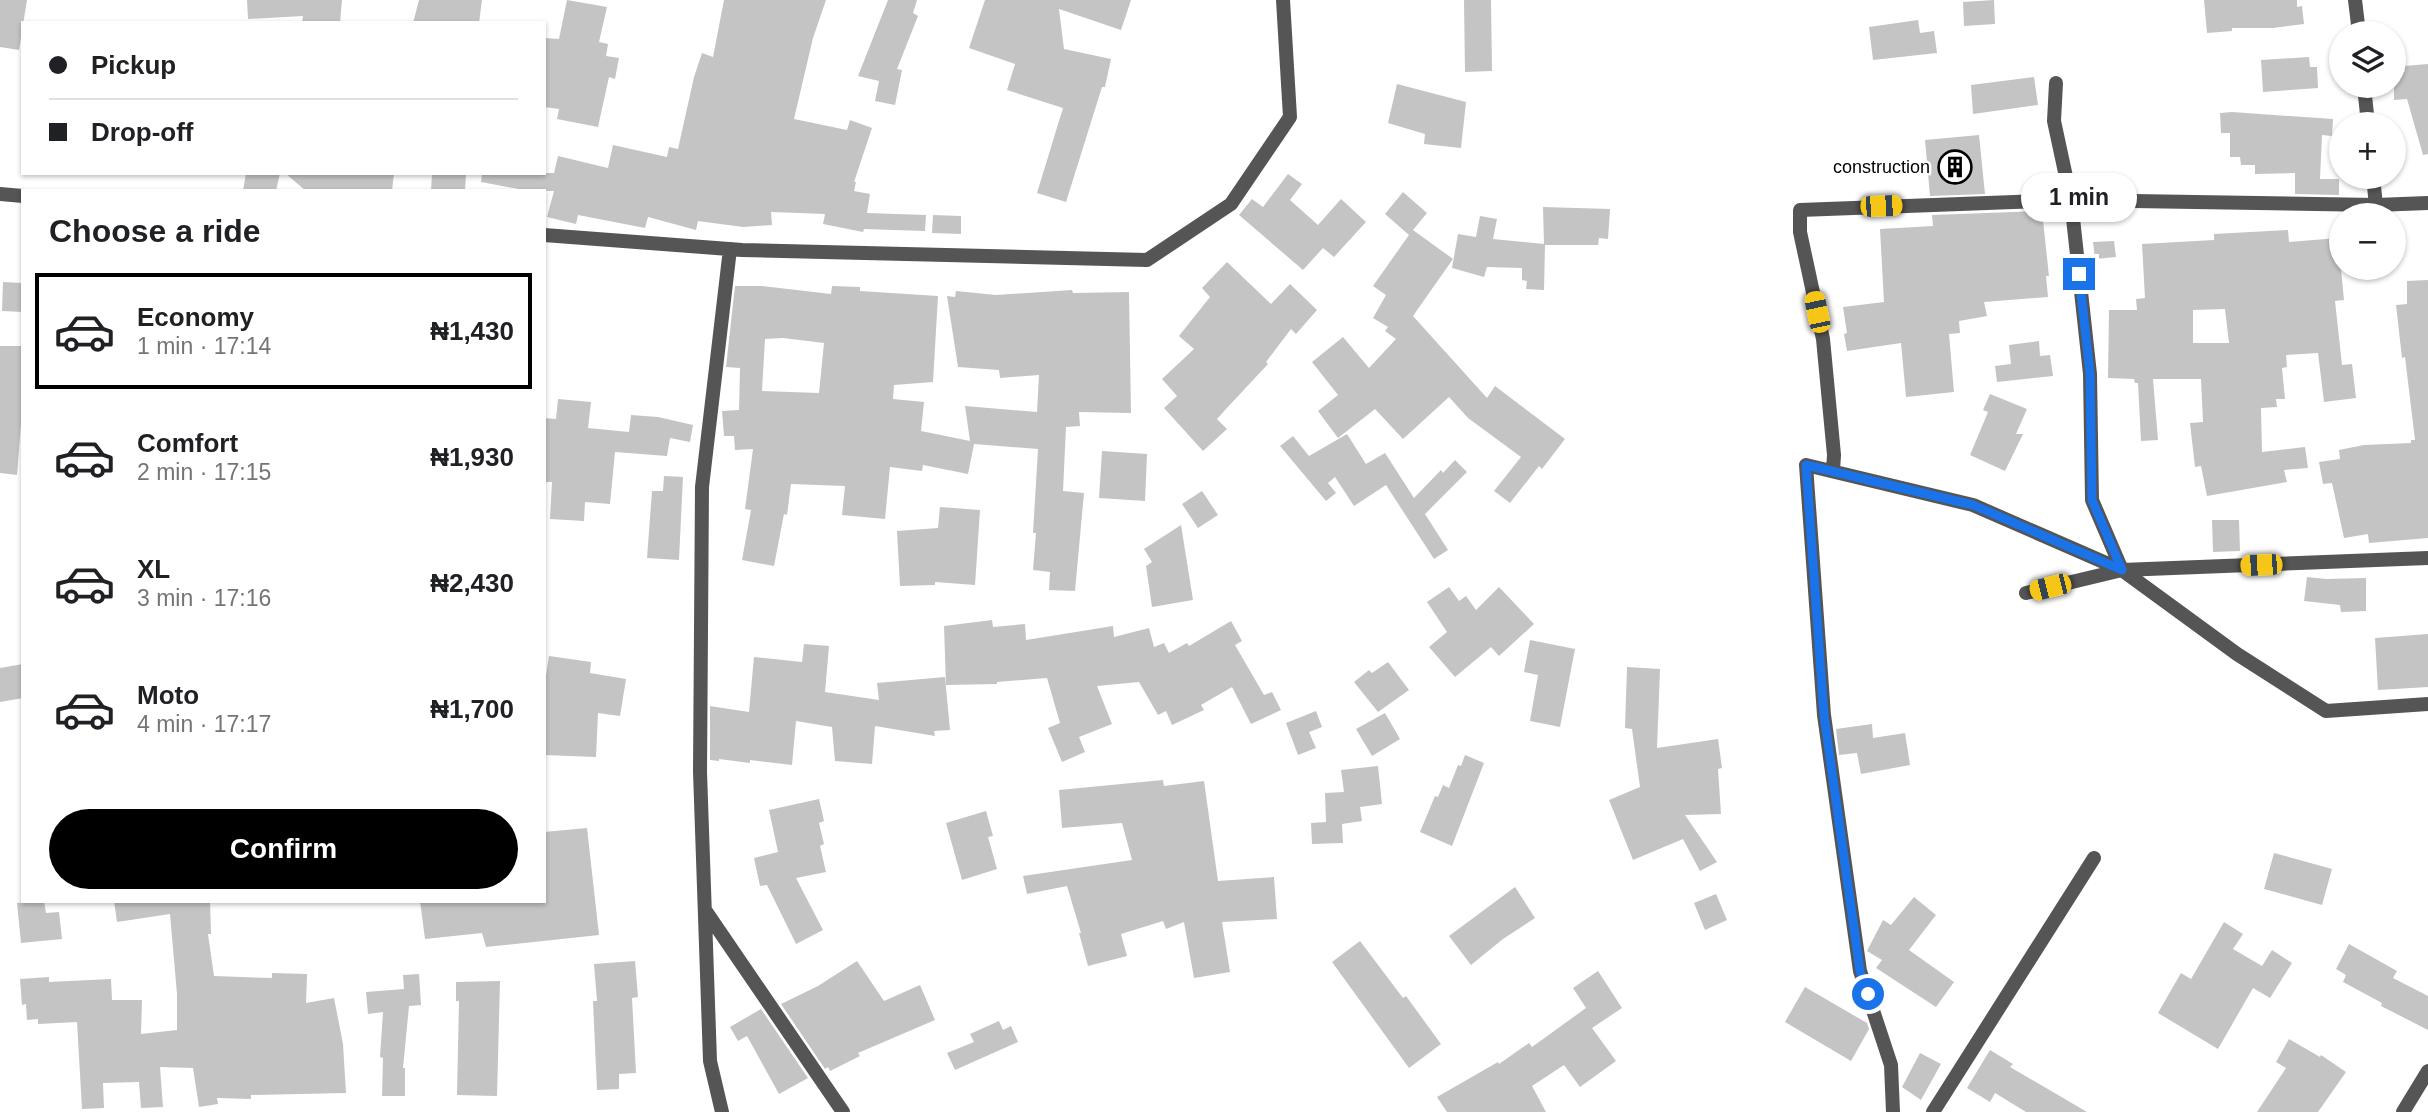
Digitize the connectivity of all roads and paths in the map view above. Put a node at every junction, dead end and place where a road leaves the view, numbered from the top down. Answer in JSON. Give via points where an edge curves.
{"nodes":[{"id":1,"x":1283,"y":0,"type":"edge"},
{"id":2,"x":2356,"y":0,"type":"edge"},
{"id":3,"x":2358,"y":21,"type":"edge"},
{"id":4,"x":2056,"y":83,"type":"dead end"},
{"id":5,"x":0,"y":194,"type":"edge"},
{"id":6,"x":21,"y":196,"type":"edge"},
{"id":7,"x":2071,"y":200,"type":"junction"},
{"id":8,"x":2428,"y":203,"type":"edge"},
{"id":9,"x":2329,"y":204,"type":"edge"},
{"id":10,"x":2406,"y":204,"type":"edge"},
{"id":11,"x":546,"y":235,"type":"edge"},
{"id":12,"x":730,"y":249,"type":"junction"},
{"id":13,"x":1833,"y":471,"type":"junction"},
{"id":14,"x":2428,"y":558,"type":"edge"},
{"id":15,"x":2122,"y":570,"type":"junction"},
{"id":16,"x":2026,"y":593,"type":"dead end"},
{"id":17,"x":2428,"y":704,"type":"edge"},
{"id":18,"x":2094,"y":858,"type":"dead end"},
{"id":19,"x":705,"y":909,"type":"junction"},
{"id":20,"x":2428,"y":1071,"type":"edge"},
{"id":21,"x":722,"y":1112,"type":"edge"},
{"id":22,"x":843,"y":1112,"type":"edge"},
{"id":23,"x":1893,"y":1112,"type":"edge"},
{"id":24,"x":1933,"y":1112,"type":"edge"},
{"id":25,"x":2403,"y":1112,"type":"edge"}],
"edges":[{"from":1,"to":12,"type":"street","via":[[1290,117],[1231,204],[1147,260]]},
{"from":2,"to":3,"type":"street"},
{"from":4,"to":7,"type":"street","via":[[2054,121]]},
{"from":5,"to":6,"type":"street"},
{"from":7,"to":9,"type":"street"},
{"from":7,"to":13,"type":"street","via":[[1800,210],[1800,232],[1823,339]]},
{"from":7,"to":15,"type":"street","via":[[2090,374],[2092,500]]},
{"from":8,"to":10,"type":"street"},
{"from":11,"to":12,"type":"street"},
{"from":12,"to":19,"type":"street","via":[[702,487],[700,772]]},
{"from":13,"to":15,"type":"street","via":[[1973,505]]},
{"from":13,"to":23,"type":"street","via":[[1806,465],[1824,715],[1860,971],[1892,1065]]},
{"from":14,"to":15,"type":"street"},
{"from":15,"to":16,"type":"street"},
{"from":15,"to":17,"type":"street","via":[[2237,654],[2326,711]]},
{"from":18,"to":24,"type":"street"},
{"from":19,"to":21,"type":"street","via":[[710,1061]]},
{"from":19,"to":22,"type":"street"},
{"from":20,"to":25,"type":"street"}]}
